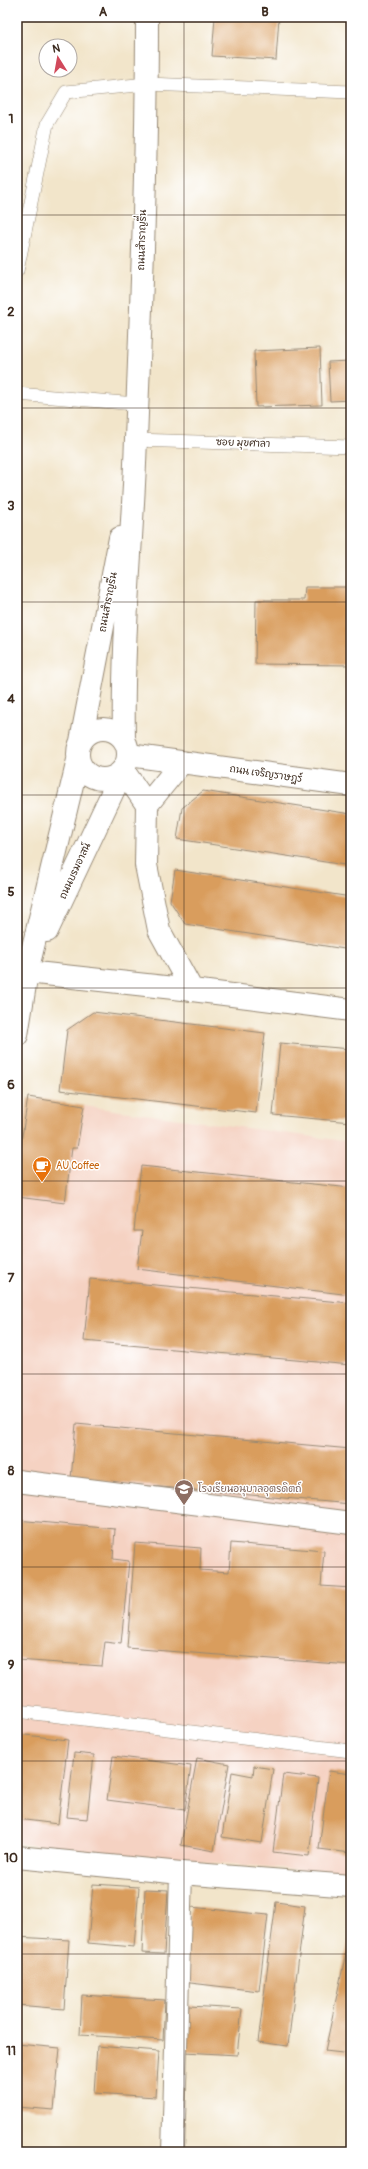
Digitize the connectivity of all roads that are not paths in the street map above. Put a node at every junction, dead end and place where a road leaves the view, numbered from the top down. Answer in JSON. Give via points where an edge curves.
{"nodes":[{"id":1,"x":147,"y":17,"type":"edge"},
{"id":2,"x":147,"y":84,"type":"junction"},
{"id":3,"x":351,"y":92,"type":"edge"},
{"id":4,"x":17,"y":271,"type":"edge"},
{"id":5,"x":17,"y":394,"type":"edge"},
{"id":6,"x":136,"y":404,"type":"junction"},
{"id":7,"x":135,"y":440,"type":"junction"},
{"id":8,"x":351,"y":446,"type":"edge"},
{"id":9,"x":135,"y":463,"type":"junction"},
{"id":10,"x":79,"y":750,"type":"junction"},
{"id":11,"x":125,"y":755,"type":"junction"},
{"id":12,"x":182,"y":762,"type":"junction"},
{"id":13,"x":351,"y":785,"type":"edge"},
{"id":14,"x":147,"y":805,"type":"junction"},
{"id":15,"x":27,"y":972,"type":"junction"},
{"id":16,"x":192,"y":990,"type":"junction"},
{"id":17,"x":351,"y":1010,"type":"edge"},
{"id":18,"x":17,"y":1036,"type":"edge"},
{"id":19,"x":17,"y":1481,"type":"edge"},
{"id":20,"x":351,"y":1523,"type":"edge"},
{"id":21,"x":17,"y":1711,"type":"edge"},
{"id":22,"x":351,"y":1751,"type":"edge"},
{"id":23,"x":17,"y":1857,"type":"edge"},
{"id":24,"x":181,"y":1873,"type":"junction"},
{"id":25,"x":351,"y":1886,"type":"edge"},
{"id":26,"x":173,"y":2152,"type":"edge"}],
"edges":[{"from":1,"to":2,"type":"street","name":"ถนนสำราญรื่น"},
{"from":2,"to":3,"type":"lane"},
{"from":2,"to":4,"type":"lane","via":[[66,92],[47,124]]},
{"from":2,"to":6,"type":"street","name":"ถนนสำราญรื่น"},
{"from":5,"to":6,"type":"lane"},
{"from":6,"to":7,"type":"street","name":"ถนนสำราญรื่น"},
{"from":7,"to":8,"type":"lane","name":"ซอย มุขศาลา"},
{"from":7,"to":9,"type":"street","name":"ถนนสำราญรื่น"},
{"from":9,"to":10,"type":"street","name":"ถนนสำราญรื่น"},
{"from":9,"to":11,"type":"street","name":"ถนนสำราญรื่น","via":[[124,696]]},
{"from":10,"to":11,"type":"street","via":[[87,733],[108,729],[117,732]]},
{"from":10,"to":11,"type":"street","via":[[81,768],[98,779],[116,776]]},
{"from":10,"to":15,"type":"street","name":"ถนนบรมอาสน์"},
{"from":11,"to":12,"type":"street","name":"ถนน เจริญราษฎร์"},
{"from":11,"to":14,"type":"street"},
{"from":11,"to":15,"type":"street","name":"ถนนบรมอาสน์"},
{"from":12,"to":13,"type":"street","name":"ถนน เจริญราษฎร์"},
{"from":12,"to":14,"type":"street"},
{"from":14,"to":16,"type":"street","via":[[146,865],[159,930]]},
{"from":15,"to":16,"type":"street"},
{"from":15,"to":18,"type":"street","name":"ถนนบรมอาสน์"},
{"from":16,"to":17,"type":"street"},
{"from":19,"to":20,"type":"street"},
{"from":21,"to":22,"type":"lane"},
{"from":23,"to":24,"type":"street"},
{"from":24,"to":25,"type":"street"},
{"from":24,"to":26,"type":"street"}]}
